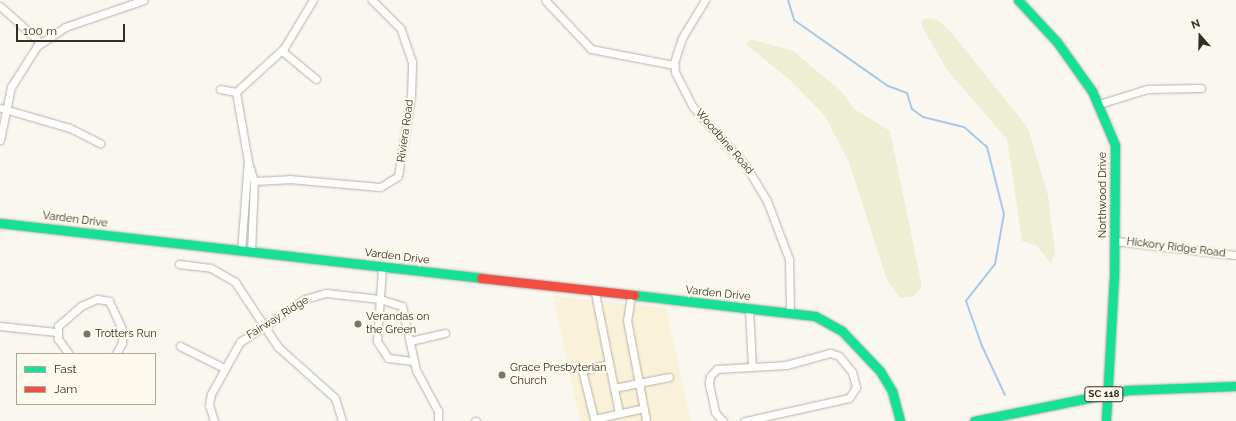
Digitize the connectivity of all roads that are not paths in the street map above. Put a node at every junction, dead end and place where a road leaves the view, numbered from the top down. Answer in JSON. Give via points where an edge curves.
{"nodes":[{"id":1,"x":118,"y":0,"type":"edge"},
{"id":2,"x":144,"y":0,"type":"edge"},
{"id":3,"x":312,"y":0,"type":"edge"},
{"id":4,"x":372,"y":0,"type":"edge"},
{"id":5,"x":544,"y":0,"type":"edge"},
{"id":6,"x":705,"y":0,"type":"edge"},
{"id":7,"x":1018,"y":0,"type":"edge"},
{"id":8,"x":0,"y":6,"type":"edge"},
{"id":9,"x":120,"y":8,"type":"junction"},
{"id":10,"x":41,"y":43,"type":"junction"},
{"id":11,"x":282,"y":51,"type":"junction"},
{"id":12,"x":674,"y":65,"type":"junction"},
{"id":13,"x":316,"y":79,"type":"dead end"},
{"id":14,"x":1201,"y":88,"type":"dead end"},
{"id":15,"x":220,"y":89,"type":"dead end"},
{"id":16,"x":236,"y":92,"type":"junction"},
{"id":17,"x":1099,"y":104,"type":"junction"},
{"id":18,"x":2,"y":108,"type":"edge"},
{"id":19,"x":0,"y":140,"type":"edge"},
{"id":20,"x":100,"y":143,"type":"dead end"},
{"id":21,"x":248,"y":161,"type":"junction"},
{"id":22,"x":254,"y":180,"type":"junction"},
{"id":23,"x":0,"y":223,"type":"edge"},
{"id":24,"x":1115,"y":241,"type":"junction"},
{"id":25,"x":241,"y":251,"type":"junction"},
{"id":26,"x":251,"y":252,"type":"junction"},
{"id":27,"x":1236,"y":255,"type":"edge"},
{"id":28,"x":179,"y":264,"type":"dead end"},
{"id":29,"x":382,"y":268,"type":"junction"},
{"id":30,"x":595,"y":293,"type":"junction"},
{"id":31,"x":631,"y":296,"type":"junction"},
{"id":32,"x":380,"y":299,"type":"junction"},
{"id":33,"x":749,"y":309,"type":"junction"},
{"id":34,"x":790,"y":313,"type":"junction"},
{"id":35,"x":263,"y":325,"type":"junction"},
{"id":36,"x":0,"y":326,"type":"edge"},
{"id":37,"x":56,"y":332,"type":"junction"},
{"id":38,"x":445,"y":333,"type":"dead end"},
{"id":39,"x":410,"y":341,"type":"junction"},
{"id":40,"x":180,"y":346,"type":"dead end"},
{"id":41,"x":68,"y":353,"type":"edge"},
{"id":42,"x":117,"y":353,"type":"edge"},
{"id":43,"x":413,"y":361,"type":"junction"},
{"id":44,"x":609,"y":364,"type":"junction"},
{"id":45,"x":752,"y":366,"type":"junction"},
{"id":46,"x":224,"y":368,"type":"junction"},
{"id":47,"x":669,"y":377,"type":"dead end"},
{"id":48,"x":639,"y":383,"type":"junction"},
{"id":49,"x":1236,"y":386,"type":"edge"},
{"id":50,"x":614,"y":388,"type":"junction"},
{"id":51,"x":1109,"y":393,"type":"junction"},
{"id":52,"x":644,"y":408,"type":"junction"},
{"id":53,"x":619,"y":413,"type":"junction"},
{"id":54,"x":214,"y":421,"type":"edge"},
{"id":55,"x":342,"y":421,"type":"edge"},
{"id":56,"x":438,"y":421,"type":"edge"},
{"id":57,"x":646,"y":421,"type":"edge"},
{"id":58,"x":723,"y":421,"type":"edge"},
{"id":59,"x":745,"y":421,"type":"edge"},
{"id":60,"x":900,"y":421,"type":"edge"},
{"id":61,"x":974,"y":421,"type":"edge"},
{"id":62,"x":1106,"y":421,"type":"edge"}],
"edges":[{"from":1,"to":9,"type":"street"},
{"from":2,"to":9,"type":"street"},
{"from":3,"to":11,"type":"street"},
{"from":4,"to":22,"type":"street","name":"Riviera Road","via":[[400,28],[412,62],[411,95],[398,176],[380,187],[289,179]]},
{"from":5,"to":12,"type":"street","via":[[591,49]]},
{"from":6,"to":12,"type":"street","via":[[682,38]]},
{"from":7,"to":17,"type":"street","name":"Northwood Drive","via":[[1061,48]]},
{"from":8,"to":10,"type":"street"},
{"from":9,"to":10,"type":"street","via":[[65,27]]},
{"from":10,"to":18,"type":"street","via":[[16,76]]},
{"from":11,"to":13,"type":"street"},
{"from":11,"to":16,"type":"street"},
{"from":12,"to":34,"type":"street","name":"Woodbine Road","via":[[685,95],[746,166],[767,201],[789,260]]},
{"from":14,"to":17,"type":"street","via":[[1147,89]]},
{"from":15,"to":16,"type":"street"},
{"from":16,"to":21,"type":"street"},
{"from":17,"to":24,"type":"street","name":"Northwood Drive","via":[[1115,145]]},
{"from":18,"to":19,"type":"street"},
{"from":18,"to":20,"type":"street","via":[[70,128]]},
{"from":21,"to":22,"type":"street"},
{"from":21,"to":25,"type":"street"},
{"from":22,"to":26,"type":"street"},
{"from":23,"to":25,"type":"street","name":"Varden Drive"},
{"from":24,"to":27,"type":"street","name":"Hickory Ridge Road"},
{"from":24,"to":51,"type":"street","name":"Northwood Drive"},
{"from":25,"to":26,"type":"street","name":"Varden Drive"},
{"from":26,"to":29,"type":"street","name":"Varden Drive"},
{"from":28,"to":35,"type":"street","via":[[211,268],[228,276],[245,295]]},
{"from":29,"to":30,"type":"street","name":"Varden Drive"},
{"from":29,"to":32,"type":"street"},
{"from":30,"to":31,"type":"street","name":"Varden Drive"},
{"from":30,"to":44,"type":"street"},
{"from":31,"to":33,"type":"street","name":"Varden Drive"},
{"from":31,"to":48,"type":"street","via":[[627,320]]},
{"from":32,"to":35,"type":"street","name":"Fairway Ridge","via":[[332,293],[315,295]]},
{"from":32,"to":39,"type":"street","name":"Fairway Ridge","via":[[402,306]]},
{"from":32,"to":43,"type":"street","via":[[377,341],[382,353],[398,362]]},
{"from":33,"to":34,"type":"street","name":"Varden Drive"},
{"from":33,"to":45,"type":"street"},
{"from":34,"to":60,"type":"street","name":"Varden Drive","via":[[830,322],[858,346],[888,383]]},
{"from":35,"to":46,"type":"street","name":"Fairway Ridge","via":[[240,342]]},
{"from":35,"to":55,"type":"street","via":[[287,356],[335,398]]},
{"from":36,"to":37,"type":"street"},
{"from":37,"to":41,"type":"street"},
{"from":37,"to":42,"type":"street","via":[[81,306],[97,299],[109,302],[123,331],[122,343]]},
{"from":38,"to":39,"type":"street"},
{"from":39,"to":43,"type":"street"},
{"from":40,"to":46,"type":"street"},
{"from":43,"to":56,"type":"street","via":[[425,392],[438,411]]},
{"from":44,"to":50,"type":"street"},
{"from":44,"to":53,"type":"street","via":[[582,370],[594,419]]},
{"from":45,"to":58,"type":"street","via":[[720,368],[710,376],[715,412]]},
{"from":45,"to":59,"type":"street","via":[[786,365],[833,353],[848,366],[856,387],[846,399]]},
{"from":46,"to":54,"type":"street","name":"Fairway Ridge","via":[[210,398]]},
{"from":47,"to":48,"type":"street"},
{"from":48,"to":50,"type":"street"},
{"from":48,"to":52,"type":"street"},
{"from":49,"to":51,"type":"street","number":"SC 118","via":[[1168,387]]},
{"from":50,"to":53,"type":"street"},
{"from":51,"to":61,"type":"street","number":"SC 118"},
{"from":51,"to":62,"type":"street","name":"Northwood Drive"},
{"from":52,"to":53,"type":"street"},
{"from":52,"to":57,"type":"street"}]}
